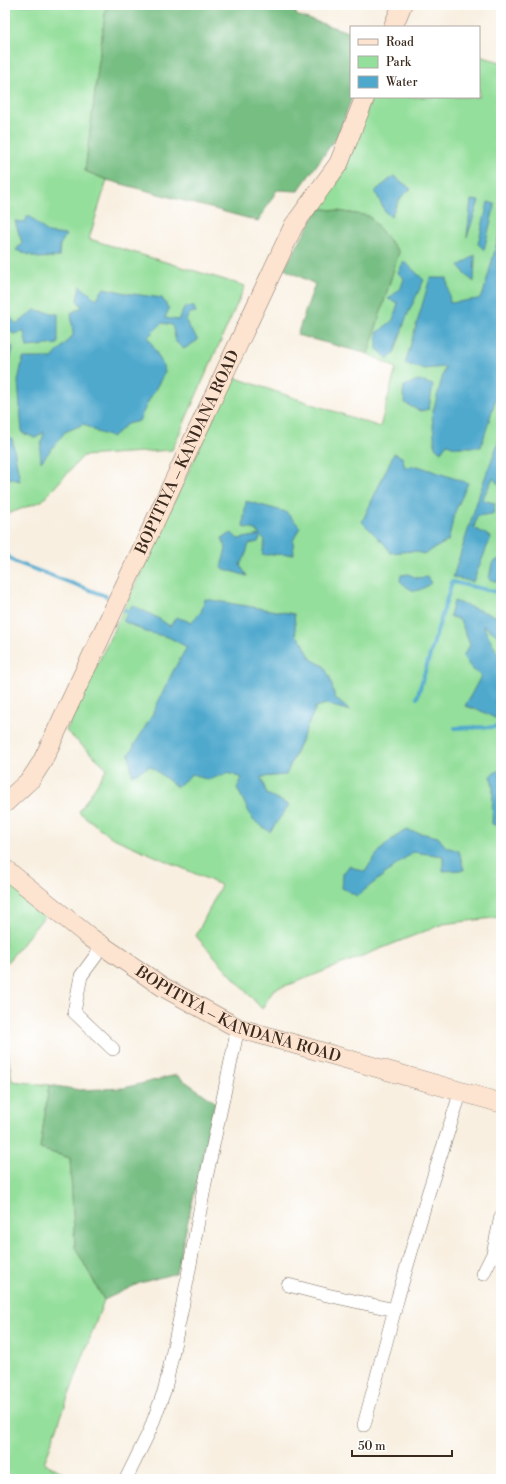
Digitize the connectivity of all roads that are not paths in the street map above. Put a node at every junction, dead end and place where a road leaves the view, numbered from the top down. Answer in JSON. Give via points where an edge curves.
{"nodes":[{"id":1,"x":402,"y":5,"type":"edge"},
{"id":2,"x":393,"y":26,"type":"edge"},
{"id":3,"x":365,"y":98,"type":"edge"},
{"id":4,"x":5,"y":803,"type":"edge"},
{"id":5,"x":5,"y":869,"type":"edge"},
{"id":6,"x":103,"y":946,"type":"junction"},
{"id":7,"x":238,"y":1028,"type":"junction"},
{"id":8,"x":113,"y":1049,"type":"dead end"},
{"id":9,"x":461,"y":1092,"type":"junction"},
{"id":10,"x":501,"y":1103,"type":"edge"},
{"id":11,"x":501,"y":1216,"type":"edge"},
{"id":12,"x":483,"y":1274,"type":"dead end"},
{"id":13,"x":288,"y":1285,"type":"dead end"},
{"id":14,"x":395,"y":1310,"type":"junction"},
{"id":15,"x":364,"y":1425,"type":"dead end"},
{"id":16,"x":126,"y":1479,"type":"edge"}],
"edges":[{"from":1,"to":2,"type":"main road"},
{"from":3,"to":4,"type":"main road","name":"BOPITIYA – KANDANA ROAD","via":[[339,163],[294,225],[42,762],[31,779]]},
{"from":5,"to":6,"type":"main road","name":"BOPITIYA – KANDANA ROAD"},
{"from":6,"to":7,"type":"main road","name":"BOPITIYA – KANDANA ROAD","via":[[163,987]]},
{"from":6,"to":8,"type":"street","via":[[81,976],[74,1012]]},
{"from":7,"to":9,"type":"main road","name":"BOPITIYA – KANDANA ROAD"},
{"from":7,"to":16,"type":"street","via":[[165,1389],[150,1430]]},
{"from":9,"to":10,"type":"main road","name":"BOPITIYA – KANDANA ROAD"},
{"from":9,"to":14,"type":"street","via":[[428,1194]]},
{"from":11,"to":12,"type":"street","via":[[493,1254]]},
{"from":13,"to":14,"type":"street"},
{"from":14,"to":15,"type":"street"}]}
